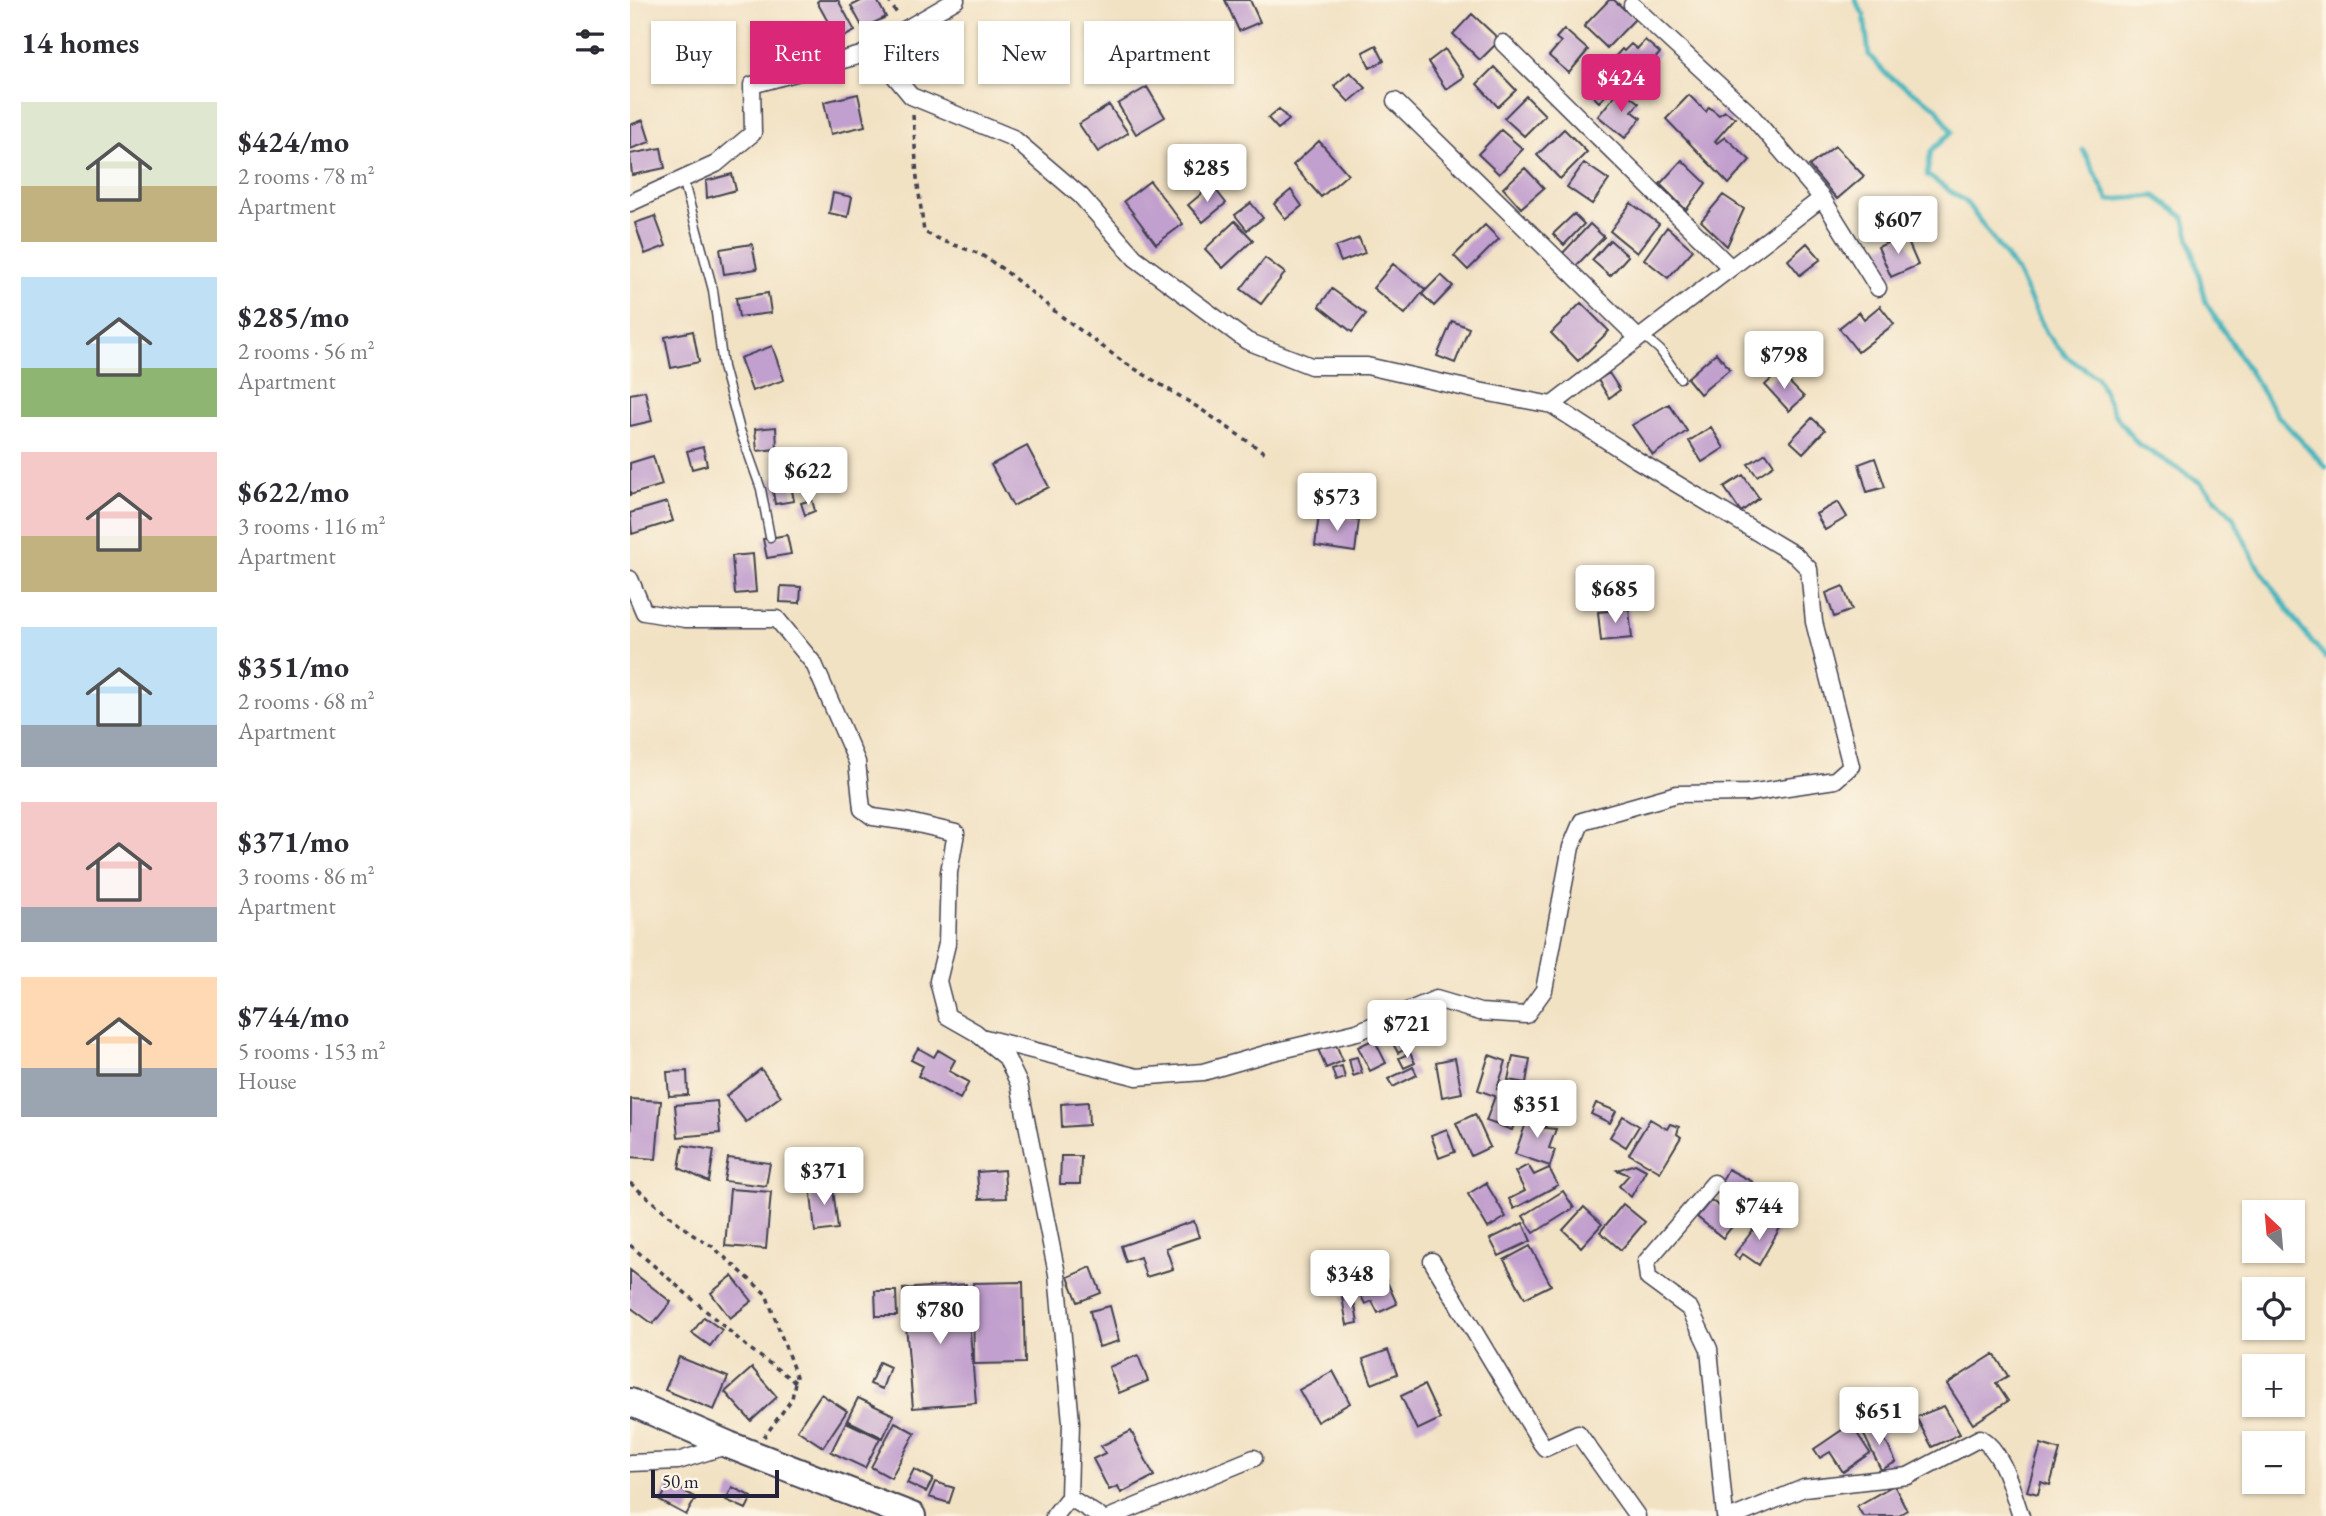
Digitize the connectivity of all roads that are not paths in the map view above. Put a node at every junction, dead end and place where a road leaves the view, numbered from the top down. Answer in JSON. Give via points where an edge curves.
{"nodes":[{"id":1,"x":956,"y":0,"type":"edge"},
{"id":2,"x":1632,"y":5,"type":"dead end"},
{"id":3,"x":920,"y":21,"type":"edge"},
{"id":4,"x":1503,"y":43,"type":"dead end"},
{"id":5,"x":859,"y":56,"type":"edge"},
{"id":6,"x":901,"y":84,"type":"edge"},
{"id":7,"x":1395,"y":101,"type":"dead end"},
{"id":8,"x":683,"y":179,"type":"junction"},
{"id":9,"x":1822,"y":198,"type":"junction"},
{"id":10,"x":630,"y":203,"type":"edge"},
{"id":11,"x":1730,"y":267,"type":"junction"},
{"id":12,"x":1878,"y":288,"type":"dead end"},
{"id":13,"x":1641,"y":336,"type":"junction"},
{"id":14,"x":1680,"y":378,"type":"dead end"},
{"id":15,"x":1552,"y":405,"type":"junction"},
{"id":16,"x":771,"y":537,"type":"dead end"},
{"id":17,"x":630,"y":579,"type":"edge"},
{"id":18,"x":981,"y":1037,"type":"junction"},
{"id":19,"x":1714,"y":1183,"type":"dead end"},
{"id":20,"x":1432,"y":1261,"type":"dead end"},
{"id":21,"x":630,"y":1402,"type":"edge"},
{"id":22,"x":741,"y":1449,"type":"junction"},
{"id":23,"x":1254,"y":1458,"type":"dead end"},
{"id":24,"x":630,"y":1463,"type":"edge"},
{"id":25,"x":1069,"y":1497,"type":"junction"},
{"id":26,"x":912,"y":1516,"type":"edge"},
{"id":27,"x":1054,"y":1516,"type":"edge"},
{"id":28,"x":1099,"y":1516,"type":"edge"},
{"id":29,"x":1113,"y":1516,"type":"edge"},
{"id":30,"x":1637,"y":1516,"type":"edge"},
{"id":31,"x":1725,"y":1516,"type":"edge"},
{"id":32,"x":1736,"y":1516,"type":"edge"},
{"id":33,"x":2021,"y":1516,"type":"edge"}],
"edges":[{"from":1,"to":3,"type":"street"},
{"from":2,"to":9,"type":"street","via":[[1749,113]]},
{"from":4,"to":11,"type":"street"},
{"from":5,"to":8,"type":"street","via":[[752,85],[753,133],[716,164]]},
{"from":6,"to":15,"type":"street","via":[[911,96],[1013,138],[1081,197],[1135,258],[1247,341],[1311,366],[1367,366]]},
{"from":7,"to":13,"type":"street"},
{"from":8,"to":10,"type":"street"},
{"from":8,"to":16,"type":"lane","via":[[713,290],[723,366]]},
{"from":9,"to":11,"type":"street"},
{"from":9,"to":12,"type":"street"},
{"from":11,"to":13,"type":"street"},
{"from":13,"to":14,"type":"lane","via":[[1660,350]]},
{"from":13,"to":15,"type":"street"},
{"from":15,"to":18,"type":"street","via":[[1795,555],[1809,569],[1814,622],[1851,766],[1835,780],[1748,793],[1677,793],[1582,821],[1571,847],[1544,990],[1526,1016],[1480,1013],[1436,999],[1357,1032],[1203,1072],[1137,1077]]},
{"from":17,"to":18,"type":"street","via":[[644,612],[685,619],[777,619],[814,664],[857,762],[862,809],[873,817],[956,833],[949,872],[947,944],[937,981],[947,1016]]},
{"from":18,"to":25,"type":"street","via":[[1006,1057],[1019,1084],[1057,1274],[1071,1422]]},
{"from":19,"to":31,"type":"street","via":[[1646,1262],[1646,1271],[1647,1278],[1690,1310],[1709,1349]]},
{"from":20,"to":30,"type":"street","via":[[1545,1448],[1578,1433]]},
{"from":21,"to":22,"type":"main road"},
{"from":22,"to":24,"type":"street","via":[[678,1461]]},
{"from":22,"to":26,"type":"main road"},
{"from":23,"to":29,"type":"street"},
{"from":25,"to":27,"type":"street"},
{"from":25,"to":28,"type":"street"},
{"from":32,"to":33,"type":"street","via":[[1804,1488],[1908,1476],[1980,1438],[2001,1463]]}]}
